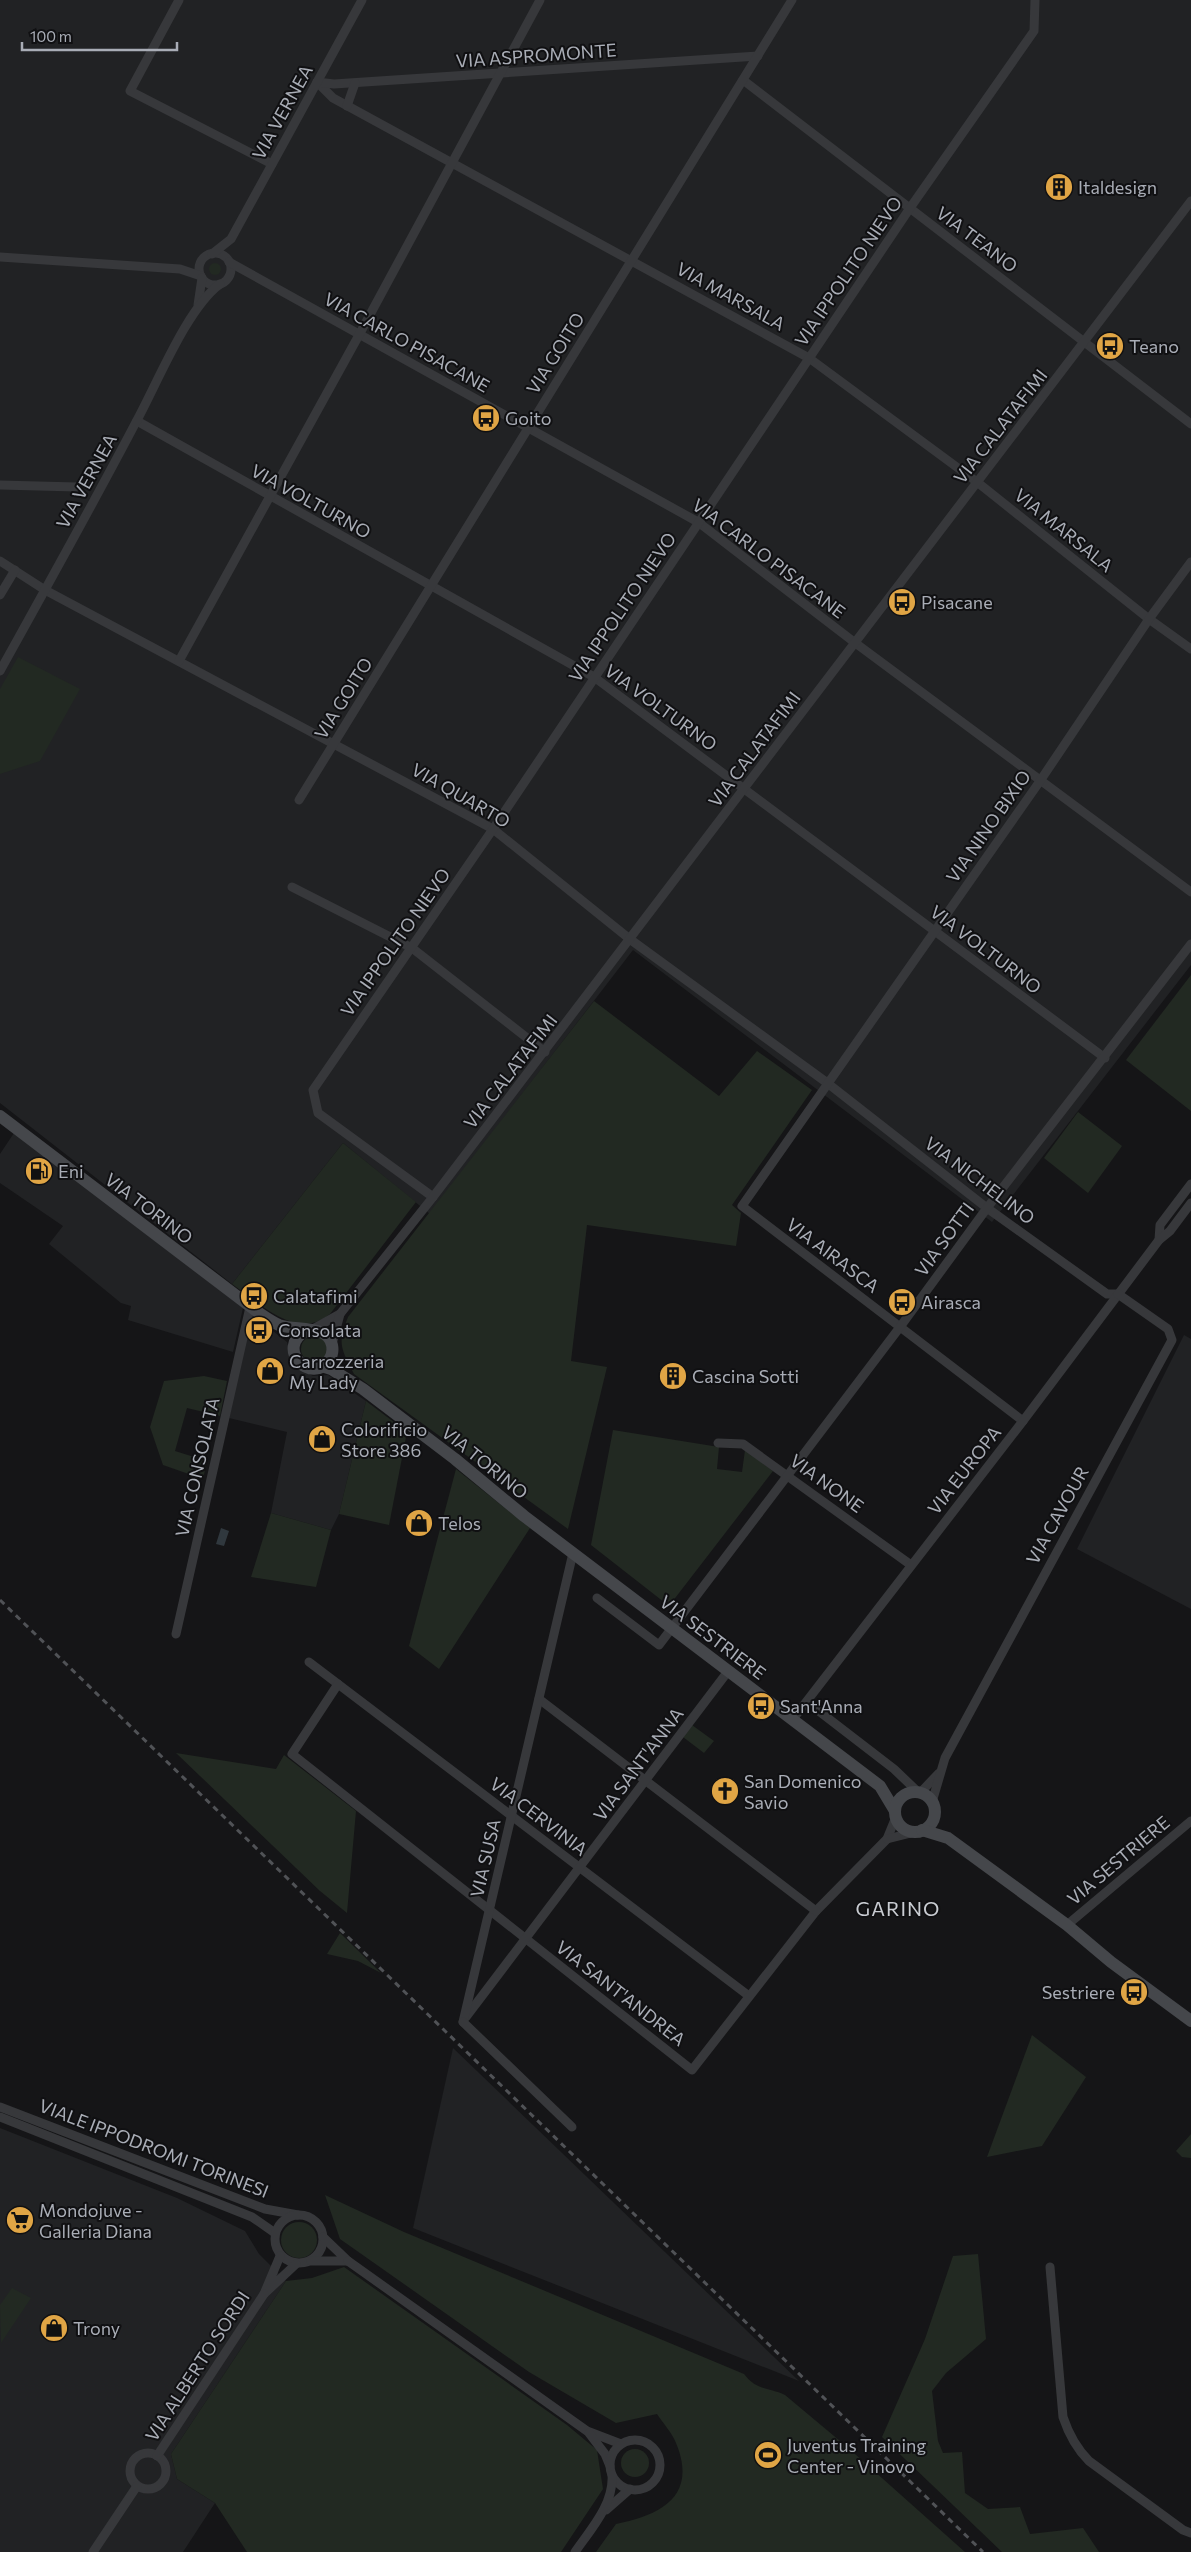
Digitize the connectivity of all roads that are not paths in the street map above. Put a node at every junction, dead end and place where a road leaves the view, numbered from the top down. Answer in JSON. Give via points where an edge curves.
{"nodes":[{"id":1,"x":179,"y":0,"type":"edge"},
{"id":2,"x":362,"y":0,"type":"edge"},
{"id":3,"x":540,"y":0,"type":"edge"},
{"id":4,"x":792,"y":0,"type":"edge"},
{"id":5,"x":1035,"y":0,"type":"edge"},
{"id":6,"x":758,"y":56,"type":"junction"},
{"id":7,"x":500,"y":74,"type":"junction"},
{"id":8,"x":743,"y":80,"type":"junction"},
{"id":9,"x":317,"y":82,"type":"junction"},
{"id":10,"x":355,"y":83,"type":"junction"},
{"id":11,"x":348,"y":106,"type":"junction"},
{"id":12,"x":453,"y":163,"type":"junction"},
{"id":13,"x":272,"y":164,"type":"junction"},
{"id":14,"x":1191,"y":201,"type":"edge"},
{"id":15,"x":910,"y":208,"type":"junction"},
{"id":16,"x":231,"y":239,"type":"junction"},
{"id":17,"x":212,"y":254,"type":"junction"},
{"id":18,"x":0,"y":257,"type":"edge"},
{"id":19,"x":631,"y":260,"type":"junction"},
{"id":20,"x":201,"y":261,"type":"junction"},
{"id":21,"x":229,"y":261,"type":"junction"},
{"id":22,"x":180,"y":269,"type":"junction"},
{"id":23,"x":249,"y":274,"type":"junction"},
{"id":24,"x":230,"y":276,"type":"junction"},
{"id":25,"x":201,"y":277,"type":"junction"},
{"id":26,"x":220,"y":284,"type":"junction"},
{"id":27,"x":198,"y":305,"type":"junction"},
{"id":28,"x":359,"y":335,"type":"junction"},
{"id":29,"x":1086,"y":342,"type":"junction"},
{"id":30,"x":809,"y":358,"type":"junction"},
{"id":31,"x":137,"y":421,"type":"junction"},
{"id":32,"x":1191,"y":424,"type":"edge"},
{"id":33,"x":528,"y":428,"type":"junction"},
{"id":34,"x":978,"y":482,"type":"junction"},
{"id":35,"x":0,"y":485,"type":"edge"},
{"id":36,"x":77,"y":487,"type":"dead end"},
{"id":37,"x":268,"y":496,"type":"junction"},
{"id":38,"x":698,"y":522,"type":"junction"},
{"id":39,"x":0,"y":561,"type":"edge"},
{"id":40,"x":1191,"y":562,"type":"edge"},
{"id":41,"x":15,"y":570,"type":"junction"},
{"id":42,"x":431,"y":586,"type":"junction"},
{"id":43,"x":45,"y":590,"type":"junction"},
{"id":44,"x":0,"y":595,"type":"edge"},
{"id":45,"x":1149,"y":618,"type":"junction"},
{"id":46,"x":854,"y":642,"type":"junction"},
{"id":47,"x":1191,"y":649,"type":"edge"},
{"id":48,"x":179,"y":661,"type":"junction"},
{"id":49,"x":0,"y":671,"type":"edge"},
{"id":50,"x":594,"y":677,"type":"junction"},
{"id":51,"x":334,"y":743,"type":"junction"},
{"id":52,"x":1040,"y":781,"type":"junction"},
{"id":53,"x":745,"y":788,"type":"junction"},
{"id":54,"x":299,"y":800,"type":"dead end"},
{"id":55,"x":493,"y":829,"type":"junction"},
{"id":56,"x":292,"y":887,"type":"dead end"},
{"id":57,"x":1191,"y":892,"type":"edge"},
{"id":58,"x":934,"y":930,"type":"junction"},
{"id":59,"x":631,"y":940,"type":"junction"},
{"id":60,"x":1191,"y":944,"type":"edge"},
{"id":61,"x":412,"y":948,"type":"junction"},
{"id":62,"x":545,"y":1052,"type":"junction"},
{"id":63,"x":1105,"y":1058,"type":"junction"},
{"id":64,"x":826,"y":1082,"type":"junction"},
{"id":65,"x":0,"y":1116,"type":"edge"},
{"id":66,"x":1191,"y":1184,"type":"edge"},
{"id":67,"x":433,"y":1197,"type":"junction"},
{"id":68,"x":1191,"y":1203,"type":"edge"},
{"id":69,"x":742,"y":1206,"type":"joint"},
{"id":70,"x":988,"y":1208,"type":"junction"},
{"id":71,"x":1159,"y":1240,"type":"junction"},
{"id":72,"x":1118,"y":1294,"type":"junction"},
{"id":73,"x":250,"y":1307,"type":"junction"},
{"id":74,"x":340,"y":1314,"type":"junction"},
{"id":75,"x":278,"y":1324,"type":"junction"},
{"id":76,"x":900,"y":1327,"type":"junction"},
{"id":77,"x":310,"y":1330,"type":"junction"},
{"id":78,"x":332,"y":1347,"type":"junction"},
{"id":79,"x":294,"y":1350,"type":"junction"},
{"id":80,"x":322,"y":1366,"type":"junction"},
{"id":81,"x":352,"y":1381,"type":"junction"},
{"id":82,"x":1023,"y":1421,"type":"junction"},
{"id":83,"x":718,"y":1442,"type":"dead end"},
{"id":84,"x":788,"y":1474,"type":"junction"},
{"id":85,"x":524,"y":1516,"type":"joint"},
{"id":86,"x":573,"y":1553,"type":"junction"},
{"id":87,"x":911,"y":1565,"type":"junction"},
{"id":88,"x":597,"y":1598,"type":"dead end"},
{"id":89,"x":672,"y":1627,"type":"junction"},
{"id":90,"x":176,"y":1634,"type":"dead end"},
{"id":91,"x":309,"y":1662,"type":"dead end"},
{"id":92,"x":730,"y":1670,"type":"junction"},
{"id":93,"x":338,"y":1684,"type":"junction"},
{"id":94,"x":539,"y":1699,"type":"junction"},
{"id":95,"x":807,"y":1702,"type":"junction"},
{"id":96,"x":793,"y":1719,"type":"junction"},
{"id":97,"x":939,"y":1773,"type":"junction"},
{"id":98,"x":646,"y":1780,"type":"junction"},
{"id":99,"x":880,"y":1786,"type":"junction"},
{"id":100,"x":917,"y":1792,"type":"junction"},
{"id":101,"x":934,"y":1807,"type":"junction"},
{"id":102,"x":896,"y":1814,"type":"junction"},
{"id":103,"x":511,"y":1816,"type":"junction"},
{"id":104,"x":1191,"y":1821,"type":"edge"},
{"id":105,"x":920,"y":1831,"type":"junction"},
{"id":106,"x":948,"y":1838,"type":"junction"},
{"id":107,"x":887,"y":1839,"type":"junction"},
{"id":108,"x":580,"y":1868,"type":"junction"},
{"id":109,"x":489,"y":1909,"type":"junction"},
{"id":110,"x":816,"y":1911,"type":"junction"},
{"id":111,"x":1066,"y":1925,"type":"junction"},
{"id":112,"x":526,"y":1938,"type":"junction"},
{"id":113,"x":749,"y":1996,"type":"junction"},
{"id":114,"x":1191,"y":2021,"type":"edge"},
{"id":115,"x":463,"y":2022,"type":"junction"},
{"id":116,"x":0,"y":2107,"type":"edge"},
{"id":117,"x":0,"y":2118,"type":"edge"},
{"id":118,"x":572,"y":2127,"type":"dead end"},
{"id":119,"x":298,"y":2215,"type":"junction"},
{"id":120,"x":275,"y":2233,"type":"junction"},
{"id":121,"x":323,"y":2237,"type":"junction"},
{"id":122,"x":280,"y":2256,"type":"junction"},
{"id":123,"x":311,"y":2261,"type":"junction"},
{"id":124,"x":348,"y":2261,"type":"junction"},
{"id":125,"x":296,"y":2264,"type":"junction"},
{"id":126,"x":1050,"y":2267,"type":"dead end"},
{"id":127,"x":264,"y":2294,"type":"junction"},
{"id":128,"x":587,"y":2431,"type":"junction"},
{"id":129,"x":621,"y":2444,"type":"junction"},
{"id":130,"x":157,"y":2456,"type":"junction"},
{"id":131,"x":611,"y":2470,"type":"junction"},
{"id":132,"x":137,"y":2486,"type":"junction"},
{"id":133,"x":630,"y":2489,"type":"junction"},
{"id":134,"x":600,"y":2516,"type":"junction"},
{"id":135,"x":1191,"y":2533,"type":"edge"},
{"id":136,"x":93,"y":2552,"type":"edge"},
{"id":137,"x":575,"y":2552,"type":"edge"}],
"edges":[{"from":1,"to":13,"type":"street","via":[[130,91]]},
{"from":2,"to":9,"type":"street","name":"VIA VERNEA"},
{"from":3,"to":7,"type":"street"},
{"from":4,"to":6,"type":"street","name":"VIA GOITO"},
{"from":5,"to":15,"type":"street","name":"VIA IPPOLITO NIEVO","via":[[1034,31]]},
{"from":6,"to":7,"type":"street","name":"VIA ASPROMONTE"},
{"from":6,"to":8,"type":"street","name":"VIA GOITO"},
{"from":7,"to":10,"type":"street","name":"VIA ASPROMONTE"},
{"from":7,"to":12,"type":"street"},
{"from":8,"to":15,"type":"street","name":"VIA TEANO"},
{"from":8,"to":19,"type":"street","name":"VIA GOITO"},
{"from":9,"to":10,"type":"street","name":"VIA ASPROMONTE"},
{"from":9,"to":11,"type":"street","name":"VIA MARSALA","via":[[333,98]]},
{"from":9,"to":13,"type":"street","name":"VIA VERNEA"},
{"from":10,"to":11,"type":"street"},
{"from":11,"to":12,"type":"street","name":"VIA MARSALA"},
{"from":12,"to":19,"type":"street","name":"VIA MARSALA"},
{"from":12,"to":28,"type":"street"},
{"from":13,"to":16,"type":"street","name":"VIA VERNEA"},
{"from":14,"to":29,"type":"street","name":"VIA CALATAFIMI"},
{"from":15,"to":29,"type":"street","name":"VIA TEANO"},
{"from":15,"to":30,"type":"street","name":"VIA IPPOLITO NIEVO"},
{"from":16,"to":17,"type":"street"},
{"from":16,"to":21,"type":"street"},
{"from":17,"to":20,"type":"street"},
{"from":17,"to":21,"type":"street","via":[[220,254]]},
{"from":18,"to":22,"type":"street"},
{"from":19,"to":30,"type":"street","name":"VIA MARSALA"},
{"from":19,"to":33,"type":"street","name":"VIA GOITO"},
{"from":20,"to":22,"type":"street"},
{"from":20,"to":25,"type":"street"},
{"from":21,"to":23,"type":"street","name":"VIA CARLO PISACANE"},
{"from":21,"to":24,"type":"street"},
{"from":22,"to":25,"type":"street"},
{"from":23,"to":24,"type":"street"},
{"from":23,"to":28,"type":"street","name":"VIA CARLO PISACANE"},
{"from":24,"to":26,"type":"street"},
{"from":25,"to":26,"type":"street","via":[[208,284]]},
{"from":25,"to":27,"type":"street"},
{"from":26,"to":27,"type":"street"},
{"from":27,"to":31,"type":"street","name":"VIA VERNEA"},
{"from":28,"to":33,"type":"street","name":"VIA CARLO PISACANE"},
{"from":28,"to":37,"type":"street"},
{"from":29,"to":32,"type":"street","name":"VIA TEANO"},
{"from":29,"to":34,"type":"street","name":"VIA CALATAFIMI"},
{"from":30,"to":34,"type":"street","name":"VIA MARSALA"},
{"from":30,"to":38,"type":"street","name":"VIA IPPOLITO NIEVO"},
{"from":31,"to":37,"type":"street","name":"VIA VOLTURNO"},
{"from":31,"to":43,"type":"street","name":"VIA VERNEA"},
{"from":33,"to":38,"type":"street","name":"VIA CARLO PISACANE"},
{"from":33,"to":42,"type":"street","name":"VIA GOITO"},
{"from":34,"to":45,"type":"street","name":"VIA MARSALA"},
{"from":34,"to":46,"type":"street","name":"VIA CALATAFIMI"},
{"from":35,"to":36,"type":"street"},
{"from":37,"to":42,"type":"street","name":"VIA VOLTURNO"},
{"from":37,"to":48,"type":"street"},
{"from":38,"to":46,"type":"street","name":"VIA CARLO PISACANE"},
{"from":38,"to":50,"type":"street","name":"VIA IPPOLITO NIEVO"},
{"from":39,"to":41,"type":"street","name":"VIA QUARTO"},
{"from":40,"to":45,"type":"street","name":"VIA NINO BIXIO"},
{"from":41,"to":43,"type":"street","name":"VIA QUARTO"},
{"from":41,"to":44,"type":"street"},
{"from":42,"to":50,"type":"street","name":"VIA VOLTURNO"},
{"from":42,"to":51,"type":"street","name":"VIA GOITO"},
{"from":43,"to":48,"type":"street","name":"VIA QUARTO"},
{"from":43,"to":49,"type":"street","name":"VIA VERNEA"},
{"from":45,"to":47,"type":"street","name":"VIA MARSALA"},
{"from":45,"to":52,"type":"street","name":"VIA NINO BIXIO"},
{"from":46,"to":52,"type":"street","name":"VIA CARLO PISACANE"},
{"from":46,"to":53,"type":"street","name":"VIA CALATAFIMI"},
{"from":48,"to":51,"type":"street","name":"VIA QUARTO"},
{"from":50,"to":53,"type":"street","name":"VIA VOLTURNO"},
{"from":50,"to":55,"type":"street","name":"VIA IPPOLITO NIEVO"},
{"from":51,"to":54,"type":"street","name":"VIA GOITO"},
{"from":51,"to":55,"type":"street","name":"VIA QUARTO"},
{"from":52,"to":57,"type":"street","name":"VIA CARLO PISACANE"},
{"from":52,"to":58,"type":"street","name":"VIA NINO BIXIO"},
{"from":53,"to":58,"type":"street","name":"VIA VOLTURNO"},
{"from":53,"to":59,"type":"street","name":"VIA CALATAFIMI"},
{"from":55,"to":59,"type":"street","name":"VIA QUARTO"},
{"from":55,"to":61,"type":"street","name":"VIA IPPOLITO NIEVO"},
{"from":56,"to":61,"type":"street"},
{"from":58,"to":63,"type":"street","name":"VIA VOLTURNO"},
{"from":58,"to":64,"type":"street","name":"VIA NINO BIXIO"},
{"from":59,"to":62,"type":"street","name":"VIA CALATAFIMI"},
{"from":59,"to":64,"type":"street","name":"VIA QUARTO"},
{"from":60,"to":63,"type":"street","name":"VIA SOTTI"},
{"from":61,"to":62,"type":"street"},
{"from":61,"to":67,"type":"street","name":"VIA IPPOLITO NIEVO","via":[[313,1090],[318,1113]]},
{"from":62,"to":67,"type":"street","name":"VIA CALATAFIMI"},
{"from":63,"to":70,"type":"street","name":"VIA SOTTI"},
{"from":64,"to":69,"type":"street","name":"VIA NINO BIXIO"},
{"from":64,"to":70,"type":"street","name":"VIA NICHELINO"},
{"from":65,"to":73,"type":"main road","name":"VIA TORINO"},
{"from":66,"to":71,"type":"street","name":"VIA EUROPA","via":[[1160,1225]]},
{"from":67,"to":74,"type":"street","name":"VIA CALATAFIMI"},
{"from":68,"to":71,"type":"street","name":"VIA EUROPA"},
{"from":69,"to":76,"type":"street","name":"VIA AIRASCA"},
{"from":70,"to":72,"type":"street","name":"VIA NICHELINO","via":[[1107,1294]]},
{"from":70,"to":76,"type":"street","name":"VIA SOTTI"},
{"from":71,"to":72,"type":"street","name":"VIA EUROPA"},
{"from":72,"to":82,"type":"street","name":"VIA EUROPA"},
{"from":72,"to":97,"type":"street","name":"VIA CAVOUR","via":[[1168,1329],[1172,1340],[1055,1552]]},
{"from":73,"to":75,"type":"main road","name":"VIA TORINO"},
{"from":73,"to":90,"type":"street","name":"VIA CONSOLATA"},
{"from":74,"to":77,"type":"street","name":"VIA CALATAFIMI"},
{"from":74,"to":78,"type":"street","name":"VIA CALATAFIMI"},
{"from":75,"to":77,"type":"main road","name":"VIA TORINO"},
{"from":75,"to":79,"type":"main road","name":"VIA TORINO"},
{"from":76,"to":82,"type":"street","name":"VIA AIRASCA"},
{"from":76,"to":84,"type":"street","name":"VIA SOTTI"},
{"from":77,"to":78,"type":"main road","name":"VIA TORINO","via":[[324,1333]]},
{"from":77,"to":79,"type":"main road","via":[[297,1338]]},
{"from":78,"to":80,"type":"main road","via":[[327,1363]]},
{"from":78,"to":81,"type":"main road","name":"VIA TORINO"},
{"from":79,"to":80,"type":"main road","name":"VIA TORINO","via":[[303,1366]]},
{"from":80,"to":81,"type":"main road","name":"VIA TORINO"},
{"from":81,"to":85,"type":"main road","name":"VIA TORINO"},
{"from":82,"to":87,"type":"street","name":"VIA EUROPA"},
{"from":83,"to":84,"type":"street","name":"VIA NONE","via":[[743,1444]]},
{"from":84,"to":87,"type":"street","name":"VIA NONE"},
{"from":84,"to":89,"type":"street","name":"VIA SOTTI"},
{"from":85,"to":86,"type":"main road","name":"VIA SESTRIERE"},
{"from":86,"to":89,"type":"main road","name":"VIA SESTRIERE"},
{"from":86,"to":94,"type":"street","name":"VIA SUSA"},
{"from":87,"to":95,"type":"street","name":"VIA EUROPA"},
{"from":88,"to":89,"type":"street","name":"VIA SOTTI","via":[[659,1645]]},
{"from":89,"to":92,"type":"main road","name":"VIA SESTRIERE"},
{"from":91,"to":93,"type":"street","name":"VIA CERVINIA"},
{"from":92,"to":96,"type":"main road","name":"VIA SESTRIERE"},
{"from":92,"to":98,"type":"street","name":"VIA SANT'ANNA"},
{"from":93,"to":103,"type":"street","name":"VIA CERVINIA"},
{"from":93,"to":109,"type":"street","name":"VIA SANT'ANDREA","via":[[292,1754]]},
{"from":94,"to":98,"type":"street"},
{"from":94,"to":103,"type":"street","name":"VIA SUSA"},
{"from":95,"to":96,"type":"street","name":"VIA EUROPA"},
{"from":95,"to":100,"type":"street","via":[[894,1769]]},
{"from":96,"to":99,"type":"main road","name":"VIA SESTRIERE"},
{"from":97,"to":100,"type":"street"},
{"from":97,"to":101,"type":"street"},
{"from":98,"to":108,"type":"street","name":"VIA SANT'ANNA"},
{"from":98,"to":110,"type":"street"},
{"from":99,"to":100,"type":"main road"},
{"from":99,"to":102,"type":"main road"},
{"from":100,"to":101,"type":"main road"},
{"from":100,"to":102,"type":"main road","via":[[902,1797]]},
{"from":101,"to":105,"type":"main road","via":[[930,1825]]},
{"from":101,"to":106,"type":"main road"},
{"from":102,"to":105,"type":"main road","via":[[902,1827]]},
{"from":102,"to":107,"type":"street"},
{"from":103,"to":108,"type":"street","name":"VIA CERVINIA"},
{"from":103,"to":109,"type":"street","name":"VIA SUSA"},
{"from":104,"to":111,"type":"street","name":"VIA SESTRIERE"},
{"from":105,"to":106,"type":"main road"},
{"from":105,"to":107,"type":"street"},
{"from":106,"to":111,"type":"main road","name":"VIA SESTRIERE"},
{"from":107,"to":110,"type":"street","name":"VIA SANT'ANDREA"},
{"from":108,"to":112,"type":"street","name":"VIA SANT'ANNA"},
{"from":108,"to":113,"type":"street","name":"VIA CERVINIA"},
{"from":109,"to":112,"type":"street","name":"VIA SANT'ANDREA"},
{"from":109,"to":115,"type":"street","name":"VIA SUSA"},
{"from":110,"to":113,"type":"street","name":"VIA SANT'ANDREA"},
{"from":111,"to":114,"type":"main road","name":"VIA SESTRIERE"},
{"from":112,"to":113,"type":"street","name":"VIA SANT'ANDREA","via":[[692,2070]]},
{"from":112,"to":115,"type":"street","name":"VIA SANT'ANNA"},
{"from":115,"to":118,"type":"street"},
{"from":116,"to":119,"type":"street","name":"VIALE IPPODROMI TORINESI","via":[[265,2209]]},
{"from":117,"to":120,"type":"street","name":"VIALE IPPODROMI TORINESI","via":[[252,2217]]},
{"from":119,"to":120,"type":"street","via":[[283,2220]]},
{"from":119,"to":121,"type":"street","via":[[318,2224]]},
{"from":120,"to":122,"type":"street"},
{"from":121,"to":123,"type":"street","via":[[320,2252]]},
{"from":121,"to":124,"type":"street"},
{"from":122,"to":125,"type":"street"},
{"from":122,"to":127,"type":"street","name":"VIA ALBERTO SORDI"},
{"from":123,"to":124,"type":"street"},
{"from":123,"to":125,"type":"street"},
{"from":124,"to":128,"type":"street"},
{"from":125,"to":127,"type":"street","name":"VIA ALBERTO SORDI"},
{"from":126,"to":135,"type":"street","via":[[1063,2417],[1068,2434],[1089,2461]]},
{"from":127,"to":130,"type":"street","name":"VIA ALBERTO SORDI"},
{"from":128,"to":129,"type":"street"},
{"from":128,"to":131,"type":"street","via":[[605,2454]]},
{"from":129,"to":131,"type":"street","via":[[612,2457]]},
{"from":129,"to":133,"type":"street","via":[[636,2440],[644,2442],[656,2452],[659,2460],[660,2468],[653,2482],[646,2487]]},
{"from":130,"to":132,"type":"street","name":"VIA ALBERTO SORDI","via":[[146,2454],[135,2459],[130,2476]]},
{"from":130,"to":132,"type":"street","name":"VIA ALBERTO SORDI","via":[[166,2470],[163,2481],[154,2488]]},
{"from":131,"to":133,"type":"street","via":[[616,2481]]},
{"from":131,"to":134,"type":"street","via":[[613,2487]]},
{"from":132,"to":136,"type":"street"},
{"from":133,"to":134,"type":"street"},
{"from":134,"to":137,"type":"street"}]}
